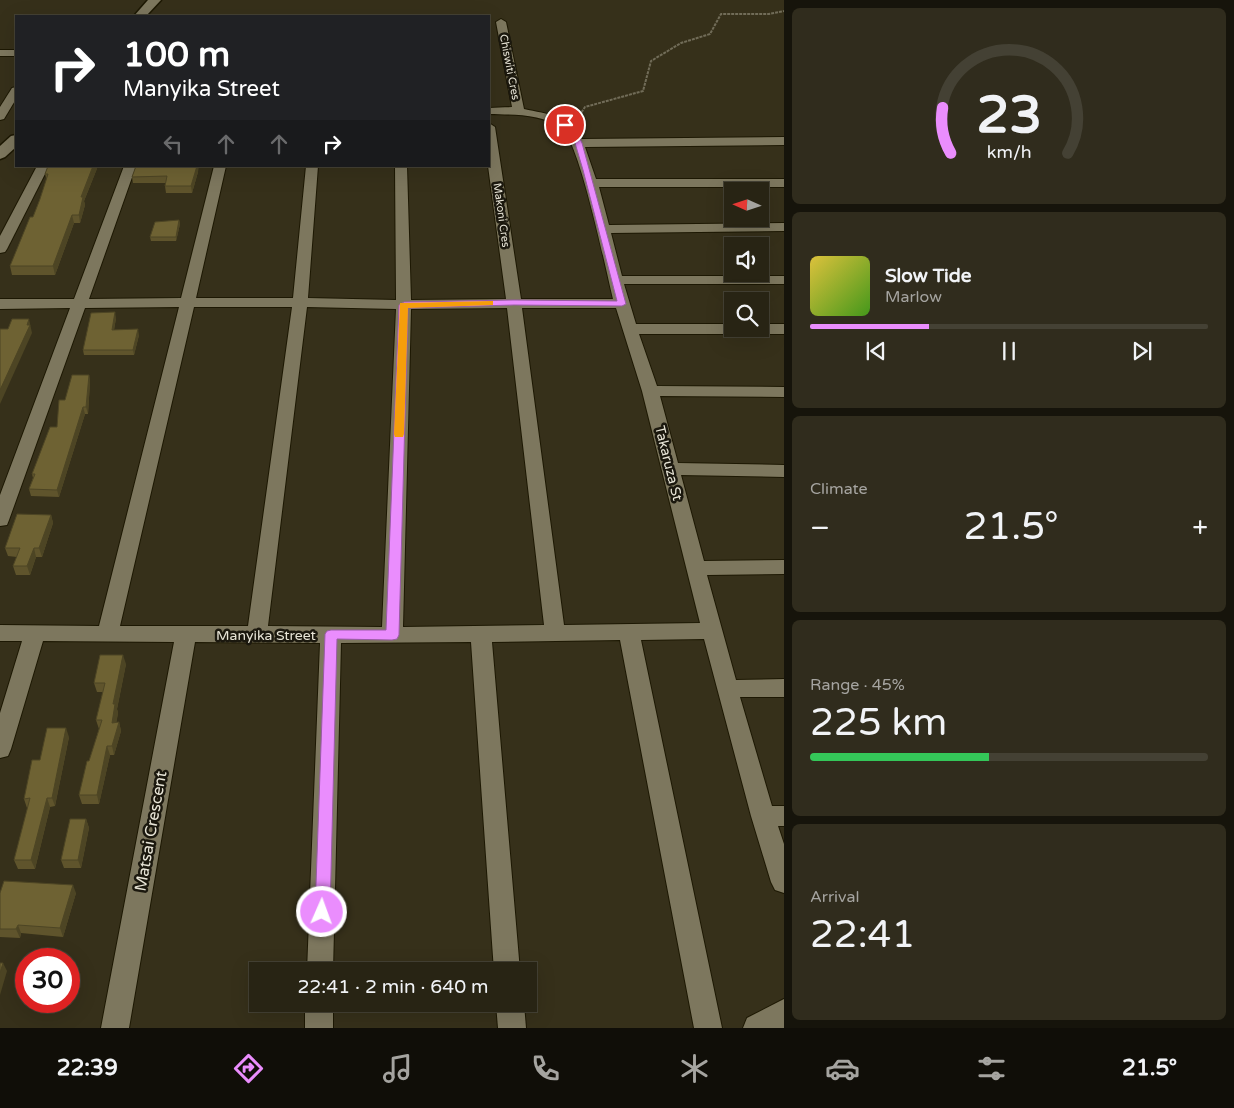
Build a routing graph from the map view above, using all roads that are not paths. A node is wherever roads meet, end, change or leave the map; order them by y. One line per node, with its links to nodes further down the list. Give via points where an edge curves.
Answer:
1 (155, 0): 2 (street)
2 (143, 15)
3 (501, 22): 8 (street, Chiswiti Cres)
4 (0, 53): 5 (street)
5 (15, 53)
6 (15, 92): 9 (street)
7 (490, 111): 8 (street)
8 (519, 111): 11 (street, via 553,119 565,125)
9 (0, 116)
10 (490, 134): 29 (street, Makoni Cres)
11 (576, 137): 13 (street); 20 (street, Takaruza St)
12 (15, 140): 14 (street)
13 (784, 141)
14 (0, 154)
15 (42, 167): 24 (street)
16 (130, 167): 31 (street)
17 (220, 167): 28 (street)
18 (312, 167): 27 (street)
19 (401, 167): 33 (street)
20 (591, 183): 21 (street); 23 (street, Takaruza St)
21 (784, 183)
22 (784, 227): 23 (street)
23 (602, 229): 25 (street, Takaruza St)
24 (0, 249)
25 (617, 280): 26 (street); 32 (street, Takaruza St)
26 (784, 280)
27 (300, 302): 28 (street); 33 (street); 50 (street)
28 (188, 303): 31 (street); 46 (street)
29 (514, 303): 32 (street); 33 (street); 48 (street)
30 (0, 304): 31 (street)
31 (79, 304): 40 (street)
32 (622, 304): 34 (street, Takaruza St)
33 (404, 305): 53 (street)
34 (631, 329): 35 (street); 36 (street, Takaruza St)
35 (784, 329)
36 (650, 391): 37 (street); 38 (street, Takaruza St)
37 (784, 392)
38 (670, 469): 39 (street); 42 (street, Takaruza St)
39 (784, 471)
40 (0, 520)
41 (784, 567): 42 (street)
42 (694, 568): 43 (street, Takaruza St)
43 (712, 631): 44 (street, Manyika Street); 55 (street, Takaruza St)
44 (629, 632): 48 (street, Manyika Street); 67 (street)
45 (0, 633): 49 (street, Manyika Street)
46 (108, 633): 49 (street, Manyika Street); 52 (street, Manyika Street)
47 (481, 633): 48 (street, Manyika Street); 53 (street, Manyika Street); 60 (street)
48 (555, 633)
49 (35, 634): 56 (street)
50 (257, 634): 51 (street, Manyika Street); 52 (street, Manyika Street)
51 (331, 634): 53 (street, Manyika Street); 59 (street)
52 (186, 635): 64 (street, Matsai Crescent)
53 (392, 635)
54 (784, 688): 55 (street)
55 (727, 689): 57 (street, Takaruza St)
56 (0, 749)
57 (774, 816): 58 (street, Takaruza St)
58 (784, 882)
59 (320, 962)
60 (506, 962)
61 (319, 1012): 65 (street)
62 (511, 1012): 66 (street)
63 (784, 1013): 68 (street)
64 (114, 1028)
65 (319, 1028)
66 (512, 1028)
67 (708, 1028)
68 (757, 1028)

